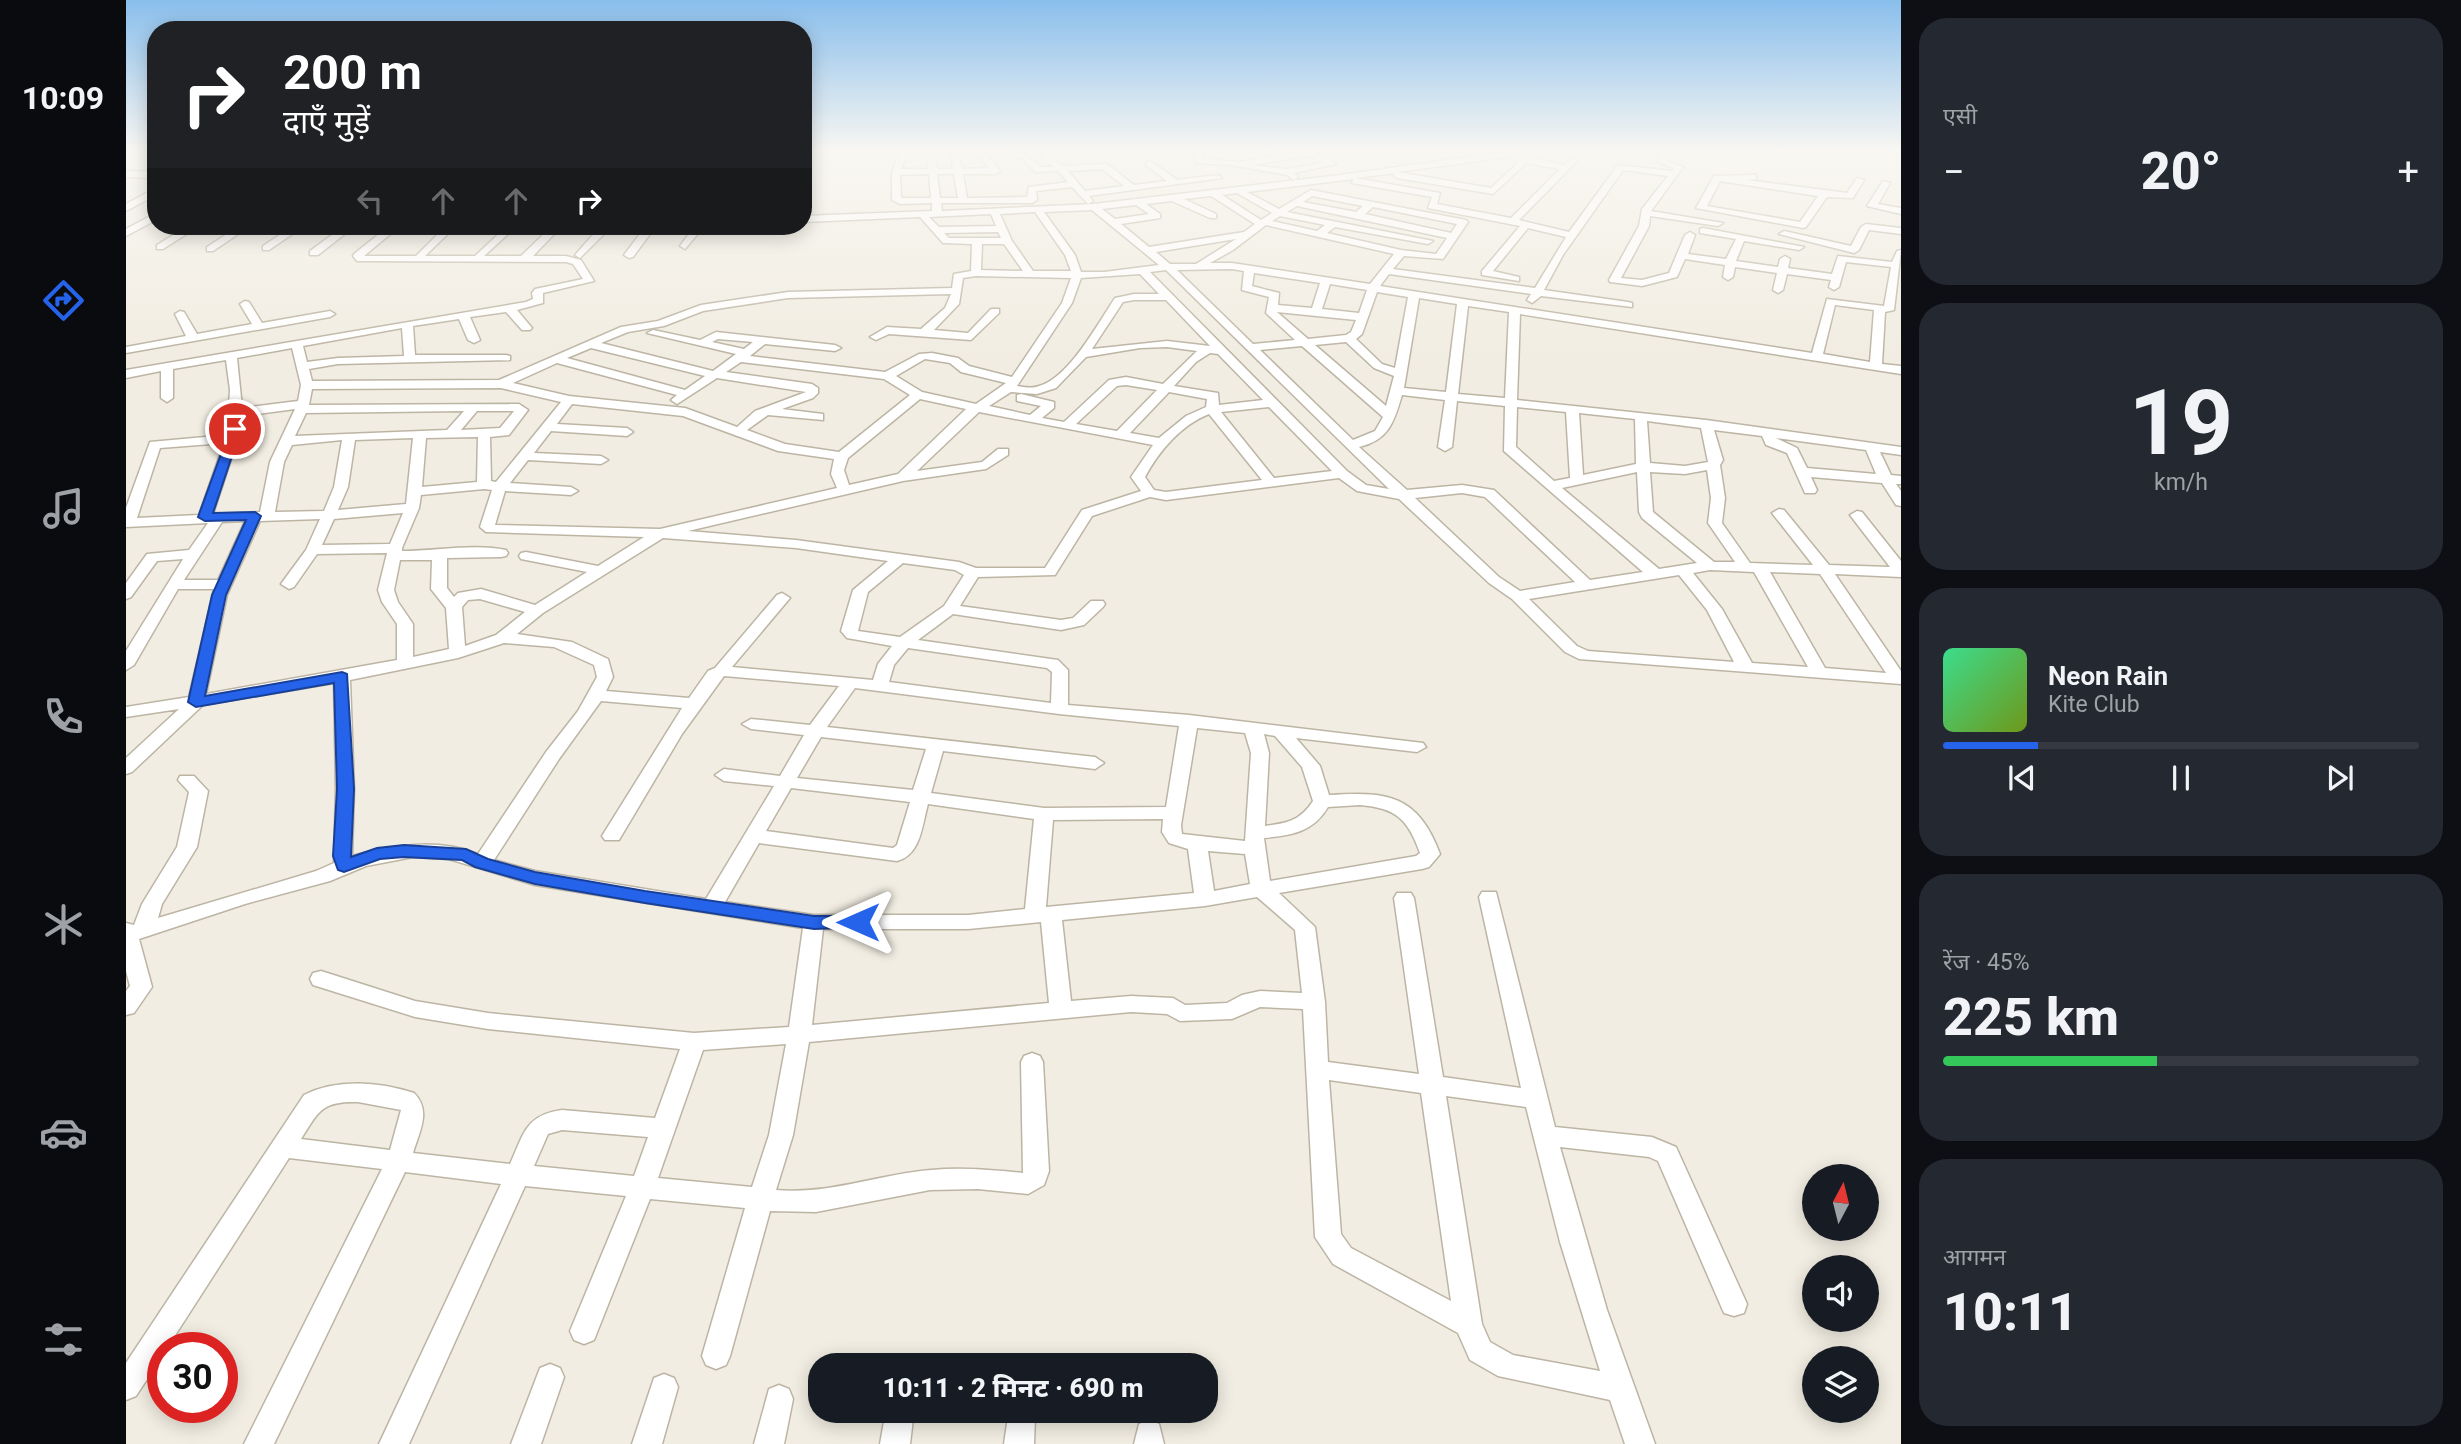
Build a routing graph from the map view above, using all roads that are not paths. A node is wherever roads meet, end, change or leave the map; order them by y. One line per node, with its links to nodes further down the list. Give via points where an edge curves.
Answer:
1 (851, 217): 21 (street)
2 (924, 217): 29 (street)
3 (997, 217): 28 (street)
4 (1043, 217): 78 (street, via 1070,255)
5 (1107, 217): 24 (street)
6 (1147, 217): 24 (street)
7 (1253, 217): 25 (street)
8 (1272, 217): 25 (street)
9 (1301, 217): 26 (street)
10 (1367, 217): 49 (street)
11 (1469, 217): 49 (street)
12 (1488, 217): 22 (street)
13 (1517, 217): 22 (street)
14 (1585, 217): 46 (street)
15 (1645, 217): 83 (street)
16 (1753, 217): 17 (street, via 1798,225)
17 (1807, 217)
18 (126, 218): 19 (street)
19 (147, 218)
20 (1667, 218): 47 (street, via 1686,228); 59 (street, via 1811,238)
21 (812, 219)
22 (1513, 221): 27 (street)
23 (147, 222): 31 (street)
24 (1113, 222): 57 (street)
25 (1262, 223): 43 (street); 44 (street)
26 (1333, 224): 44 (street); 50 (street)
27 (1526, 224): 46 (street); 86 (street, via 1486,272)
28 (1002, 229): 29 (street); 48 (street)
29 (935, 230): 51 (street, via 946,241)
30 (1901, 232): 58 (street, via 1866,227)
31 (126, 233)
32 (179, 235): 54 (street)
33 (232, 235): 56 (street)
34 (286, 235): 55 (street)
35 (338, 235): 60 (street)
36 (384, 235): 67 (street, via 358,256)
37 (442, 235): 62 (street)
38 (502, 235): 65 (street)
39 (548, 235): 67 (street)
40 (601, 235): 63 (street)
41 (645, 235): 64 (street)
42 (693, 235): 53 (street)
43 (1247, 235): 57 (street); 71 (street)
44 (1318, 235): 61 (street)
45 (1690, 235): 66 (street)
46 (1572, 236): 86 (street)
47 (1742, 237): 52 (street); 70 (street)
48 (1007, 240): 51 (street); 76 (street)
49 (1450, 240): 50 (street); 61 (street, via 1437,258)
50 (1428, 241): 61 (street)
51 (977, 242): 77 (street)
52 (1790, 245): 59 (street); 74 (street)
53 (685, 246)
54 (160, 247)
55 (266, 248)
56 (210, 249)
57 (1149, 250): 72 (street)
58 (1854, 250): 59 (street); 68 (street); 69 (street)
59 (1836, 252): 69 (street); 81 (street)
60 (314, 253)
61 (1406, 254): 75 (street)
62 (420, 255)
63 (580, 255)
64 (629, 255)
65 (479, 256)
66 (1682, 256): 70 (street); 83 (street, via 1673,275 1642,283)
67 (524, 259): 98 (street, via 573,260 589,281 545,289 537,293 536,303)
68 (1899, 260): 69 (street); 100 (street)
69 (1862, 261)
70 (1730, 263): 74 (street); 80 (street)
71 (1199, 265): 72 (street); 73 (street)
72 (1154, 269): 78 (street); 91 (street); 123 (street)
73 (1250, 269): 79 (street); 89 (street, via 1246,288)
74 (1781, 270): 81 (street); 87 (street)
75 (1386, 271): 82 (street); 85 (street)
76 (1029, 272): 77 (street); 78 (street)
77 (976, 273): 88 (street, via 960,275)
78 (1077, 274): 143 (street, via 1045,341)
79 (1284, 274): 84 (street); 89 (street)
80 (1728, 277)
81 (1836, 278): 94 (street)
82 (1445, 280): 86 (street); 92 (street)
83 (1614, 280): 93 (street)
84 (1326, 281): 85 (street); 102 (street)
85 (1373, 288): 90 (street); 107 (street)
86 (1540, 288): 93 (street); 103 (street)
87 (1778, 290)
88 (957, 291): 112 (street, via 956,303); 120 (street, via 788,295 701,308 660,324 625,328)
89 (1275, 295): 99 (street)
90 (1414, 295): 92 (street); 138 (street)
91 (1168, 297): 125 (street); 127 (street, via 1119,300)
92 (1434, 298): 95 (street)
93 (1600, 301): 97 (street)
94 (1830, 301): 100 (street); 130 (street)
95 (1463, 303): 103 (street); 148 (street)
96 (245, 304): 109 (street)
97 (1628, 305)
98 (509, 308): 106 (street); 110 (street)
99 (1271, 308): 102 (street); 119 (street, via 1271,313)
100 (1890, 310): 135 (street)
101 (995, 311): 112 (street, via 971,337)
102 (1316, 312): 107 (street)
103 (1520, 312): 130 (street); 152 (street)
104 (180, 314): 114 (street)
105 (330, 314): 109 (street)
106 (463, 315): 108 (street); 116 (street)
107 (1363, 317): 115 (street, via 1356,334)
108 (407, 324): 118 (street); 131 (street)
109 (259, 327): 114 (street)
110 (526, 328)
111 (653, 333): 121 (street)
112 (924, 333): 113 (street, via 887,330)
113 (876, 337)
114 (193, 338): 124 (street)
115 (1349, 338): 119 (street); 138 (street, via 1378,366)
116 (474, 340)
117 (762, 340): 121 (street, via 712,335); 122 (street); 128 (street)
118 (297, 343): 126 (street); 134 (street)
119 (1307, 343): 123 (street); 161 (street)
120 (590, 344): 132 (street); 139 (street)
121 (700, 344): 128 (street)
122 (835, 348)
123 (1250, 348): 179 (street)
124 (126, 350)
125 (1215, 350): 127 (street, via 1167,344); 144 (street, via 1196,356); 151 (street)
126 (231, 354): 133 (street); 160 (street)
127 (1082, 354): 143 (street, via 1045,390)
128 (744, 355): 139 (street); 140 (street)
129 (506, 358): 131 (street)
130 (1816, 358): 135 (street)
131 (411, 359): 134 (street)
132 (556, 359): 141 (street); 146 (street)
133 (167, 366): 137 (street); 149 (street)
134 (304, 366): 142 (street)
135 (1876, 366): 136 (street)
136 (1901, 370)
137 (126, 374)
138 (1400, 374): 145 (street)
139 (718, 375): 146 (street); 159 (street, via 813,388 808,395)
140 (887, 376): 143 (street, via 923,356 932,356 954,360); 147 (street)
141 (501, 384): 142 (street); 150 (street)
142 (307, 385): 153 (street)
143 (1008, 387): 155 (street); 164 (street, via 1050,405)
144 (1165, 388): 157 (street, via 1214,396); 166 (street, via 1118,380); 175 (street)
145 (1397, 391): 148 (street); 161 (street)
146 (687, 394): 156 (street)
147 (918, 395): 155 (street); 185 (street)
148 (1450, 396): 152 (street); 181 (street)
149 (167, 398)
150 (569, 400): 156 (street); 167 (street)
151 (1273, 402): 157 (street); 190 (street)
152 (1510, 403): 158 (street); 198 (street, via 1509,448)
153 (303, 407): 154 (street); 160 (street); 177 (street)
154 (474, 407): 171 (street, via 522,410 504,432); 173 (street)
155 (975, 408): 164 (street); 191 (street)
156 (661, 409): 168 (street, via 685,412)
157 (1212, 409): 178 (street, via 1195,414); 195 (street)
158 (1572, 409): 162 (street); 194 (street)
159 (764, 412): 163 (street); 168 (street)
160 (236, 413): 176 (street)
161 (1389, 415): 179 (street, via 1375,440)
162 (1641, 416): 165 (street); 188 (street)
163 (819, 417)
164 (1032, 420): 166 (street)
165 (1706, 424): 170 (street); 187 (street, via 1716,460)
166 (1067, 426): 175 (street)
167 (547, 427): 169 (street); 184 (street)
168 (738, 431): 185 (street, via 783,448)
169 (627, 432)
170 (1767, 432): 180 (street); 189 (street, via 1771,442 1792,451)
171 (484, 433): 173 (street); 196 (street)
172 (420, 434): 173 (street); 174 (street); 201 (street)
173 (450, 434)
174 (349, 436): 177 (street); 208 (street, via 341,487)
175 (1120, 436): 178 (street)
176 (232, 438): 211 (street); 212 (street, via 155,445)
177 (287, 441): 210 (street, via 276,462 271,504)
178 (1163, 443): 203 (street, via 1138,477)
179 (1350, 445): 204 (street)
180 (1871, 446): 182 (street); 192 (street)
181 (1446, 447)
182 (1901, 451)
183 (1003, 452): 191 (street, via 986,466)
184 (524, 456): 186 (street); 197 (street)
185 (842, 456): 202 (street, via 837,477)
186 (601, 460)
187 (1713, 465): 188 (street, via 1685,470); 222 (street, via 1718,498 1715,523)
188 (1643, 467): 194 (street); 221 (street, via 1649,517)
189 (1802, 472): 192 (street); 199 (street)
190 (1342, 474): 195 (street); 204 (street, via 1362,488)
191 (903, 477): 202 (street)
192 (1886, 479): 193 (street); 205 (street)
193 (1901, 480)
194 (1577, 481): 198 (street)
195 (1271, 483): 203 (street, via 1166,496)
196 (484, 485): 197 (street); 201 (street)
197 (500, 486): 200 (street); 213 (street, via 488,522 491,529)
198 (1550, 486): 228 (street)
199 (1810, 490)
200 (571, 491)
201 (415, 492): 206 (street)
202 (846, 492): 213 (street)
203 (1149, 493): 227 (street, via 1087,513 1050,572)
204 (1403, 495): 232 (street, via 1462,489 1489,493); 234 (street)
205 (1901, 502)
206 (412, 508): 208 (street); 215 (street)
207 (1779, 513): 223 (street)
208 (329, 515): 210 (street); 214 (street)
209 (1857, 515): 226 (street)
210 (260, 516): 211 (street); 229 (street)
211 (212, 517): 212 (street); 217 (street)
212 (127, 523)
213 (660, 533): 220 (street, via 796,544); 225 (street)
214 (313, 550): 215 (street); 230 (street)
215 (395, 552): 218 (street); 243 (street, via 386,590 405,624)
216 (501, 553): 218 (street)
217 (194, 554): 231 (street); 233 (street, via 152,557)
218 (440, 555): 237 (street, via 439,589)
219 (526, 556): 225 (street)
220 (899, 559): 227 (street, via 959,566); 241 (street, via 861,590 849,631 862,638)
221 (1710, 566): 222 (street); 224 (street)
222 (1752, 566): 223 (street); 247 (street)
223 (1824, 569): 226 (street); 249 (street)
224 (1684, 570): 228 (street); 245 (street, via 1714,610)
225 (602, 571): 239 (street)
226 (1901, 572)
227 (973, 573): 238 (street)
228 (1655, 574): 232 (street)
229 (224, 584): 231 (street); 253 (street)
230 (289, 584)
231 (173, 585): 244 (street)
232 (1586, 585): 234 (street)
233 (126, 594)
234 (1517, 596): 245 (street, via 1571,649 1585,656)
235 (782, 598): 246 (street, via 768,620 737,647)
236 (1097, 604): 238 (street, via 1078,622 1060,625)
237 (454, 607): 239 (street, via 463,596 481,594); 242 (street)
238 (950, 609): 241 (street)
239 (537, 610): 240 (street)
240 (502, 638): 242 (street); 252 (street, via 577,647 602,663 605,677)
241 (905, 641): 251 (street, via 886,664); 255 (street, via 1052,664 1060,670)
242 (458, 653): 243 (street)
243 (405, 664): 248 (street)
244 (126, 665)
245 (1746, 668): 247 (street)
246 (720, 671): 250 (street); 254 (street)
247 (1820, 674): 249 (street)
248 (342, 677): 253 (street); 278 (street)
249 (1900, 679)
250 (850, 682): 251 (street); 260 (street)
251 (879, 686): 255 (street)
252 (595, 695): 254 (street); 277 (street)
253 (196, 702): 256 (street); 265 (street)
254 (693, 704): 273 (street, via 649,768)
255 (1059, 709): 257 (street)
256 (126, 712)
257 (1189, 720): 259 (street); 271 (street)
258 (751, 724): 260 (street)
259 (1253, 728): 261 (street); 275 (street, via 1260,753)
260 (816, 730): 262 (street); 268 (street)
261 (1280, 732): 263 (street); 270 (street, via 1311,766)
262 (936, 744): 264 (street); 269 (street)
263 (1417, 747)
264 (1094, 763)
265 (126, 768)
266 (724, 775): 268 (street)
267 (187, 779): 286 (street, via 199,791 187,848)
268 (785, 783): 269 (street); 274 (street)
269 (919, 797): 272 (street); 274 (street, via 906,848 897,855)
270 (1322, 801): 275 (street, via 1304,826); 279 (street, via 1384,801 1419,824 1430,854 1422,862)
271 (1174, 813): 272 (street); 276 (street, via 1172,837)
272 (1044, 814): 284 (street)
273 (612, 836)
274 (754, 836): 283 (street)
275 (1255, 841): 276 (street); 279 (street)
276 (1197, 843): 282 (street)
277 (482, 863): 278 (street, via 466,855 404,851 377,854); 283 (street, via 535,878)
278 (344, 866): 286 (street)
279 (1261, 889): 282 (street); 288 (street, via 1305,927)
280 (1489, 897): 296 (street)
281 (1404, 898): 295 (street)
282 (1205, 899): 284 (street)
283 (712, 907): 285 (street)
284 (1043, 916): 285 (street, via 968,922); 290 (street)
285 (814, 922): 291 (street)
286 (132, 932): 289 (street, via 141,987)
287 (321, 979): 292 (street, via 415,1009)
288 (1314, 1002): 290 (street, via 1251,999 1232,1012 1196,1014 1180,1013 1173,1006 1131,1004); 294 (street)
289 (126, 1007)
290 (1061, 1010): 291 (street)
291 (799, 1035): 292 (street); 303 (street, via 781,1135)
292 (694, 1042): 297 (street)
293 (1032, 1062): 303 (street, via 1037,1171 1028,1184 930,1180 816,1201)
294 (1317, 1069): 295 (street); 305 (street, via 1328,1237 1342,1256)
295 (1430, 1083): 296 (street); 305 (street)
296 (1534, 1099): 298 (street)
297 (661, 1128): 301 (street, via 547,1122 539,1128); 302 (street)
298 (1545, 1136): 304 (street, via 1652,1147 1667,1154); 311 (street)
299 (281, 1147): 300 (street); 300 (street, via 321,1095 333,1092 405,1100 413,1113); 309 (street)
300 (398, 1162): 301 (street); 314 (street)
301 (516, 1175): 302 (street); 315 (street)
302 (642, 1187): 303 (street); 306 (street)
303 (760, 1200): 307 (street)
304 (1734, 1304)
305 (1468, 1324): 311 (street, via 1480,1351 1508,1367)
306 (584, 1331)
307 (716, 1356)
308 (550, 1377): 316 (street)
309 (126, 1387)
310 (664, 1387): 317 (street)
311 (1618, 1388): 320 (street)
312 (779, 1399): 318 (street)
313 (898, 1423): 319 (street)
314 (259, 1444)
315 (394, 1444)
316 (526, 1444)
317 (647, 1444)
318 (769, 1444)
319 (895, 1444)
320 (1640, 1444)

